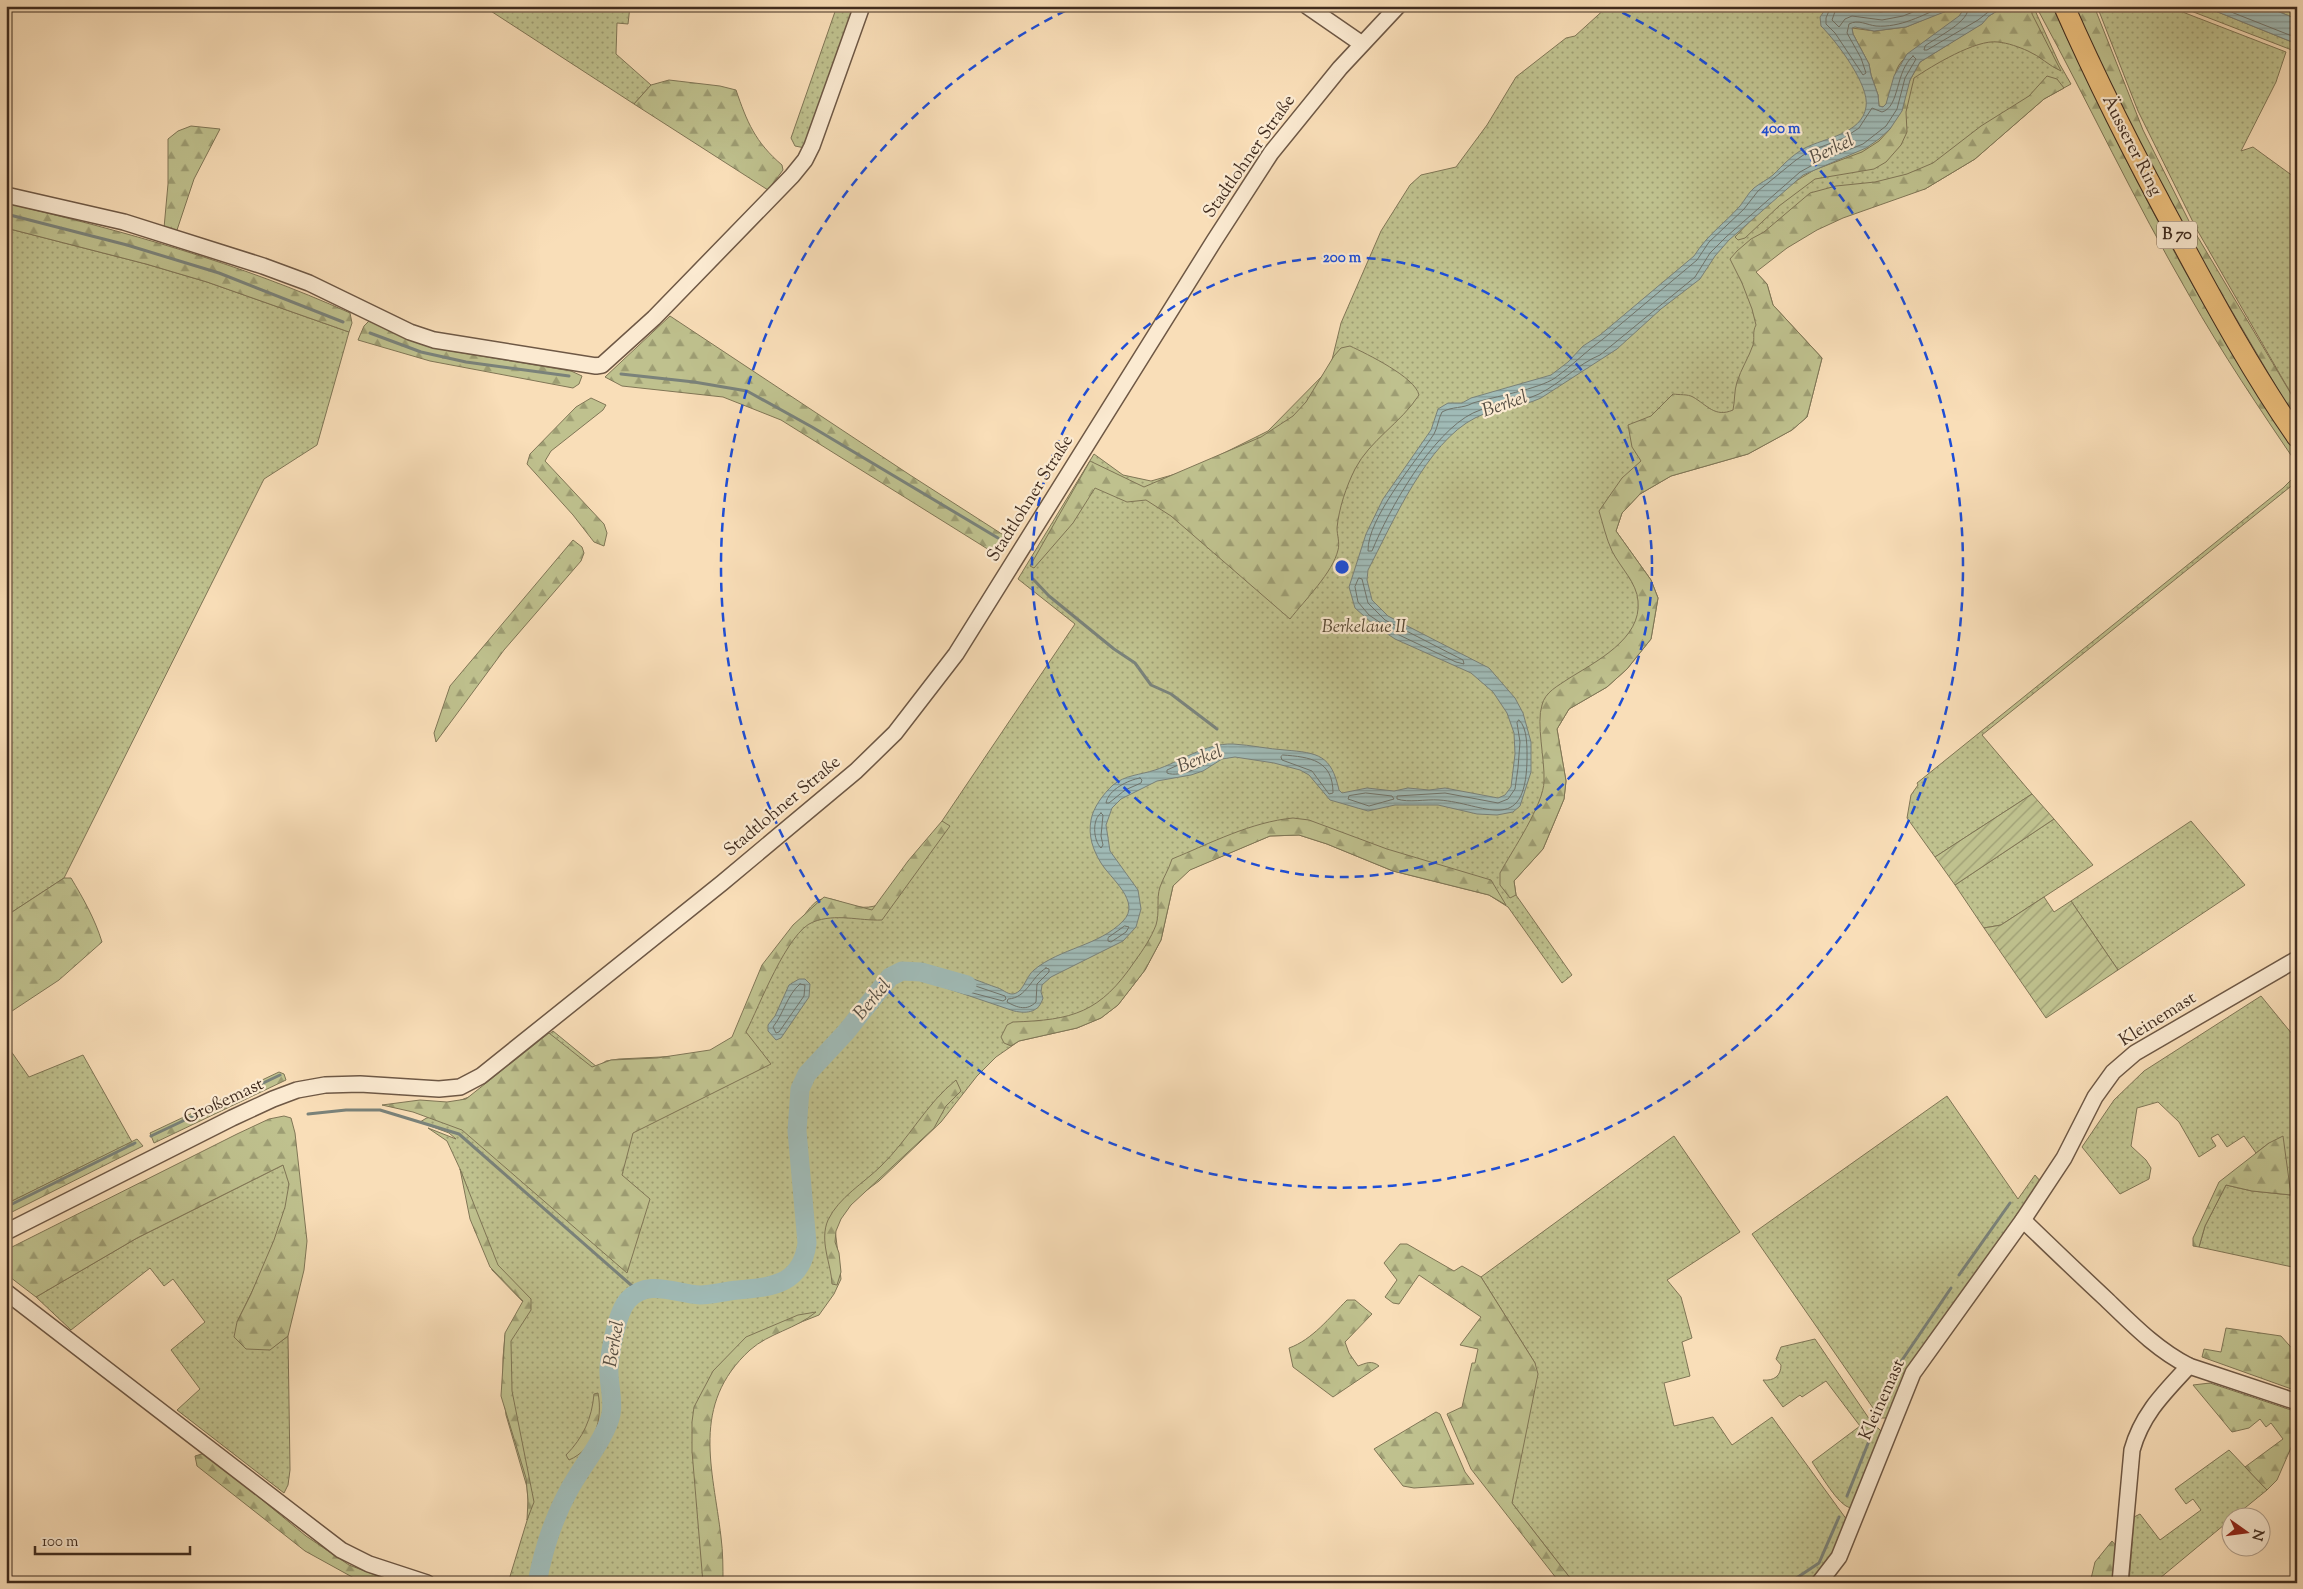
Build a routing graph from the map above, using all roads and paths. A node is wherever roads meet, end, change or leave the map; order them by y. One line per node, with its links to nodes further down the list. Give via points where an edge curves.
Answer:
1 (862, 6): 6 (street, via 805,160 654,318 602,365 434,340 410,332 309,283 263,266 124,222)
2 (1306, 6): 5 (street)
3 (1398, 6): 5 (street, Stadtlohner Straße)
4 (2068, 15): 7 (main road, Äusserer Ring / B 70, via 2098,82 2192,262)
5 (1362, 44): 9 (street, Stadtlohner Straße, via 1271,154 956,654 895,733 856,771 498,1064)
6 (6, 194)
7 (2297, 437)
8 (2297, 960): 10 (street, Kleinemast, via 2135,1053 2113,1072 2095,1097 2064,1158)
9 (460, 1087): 11 (street, Großemast, via 439,1089 360,1084 297,1090 215,1126)
10 (2023, 1220): 13 (street, via 2159,1348); 16 (street, Kleinemast, via 1913,1373 1839,1557)
11 (6, 1232)
12 (6, 1292): 15 (street, via 341,1550 370,1564)
13 (2189, 1366): 14 (street); 17 (street, via 2138,1429 2132,1450)
14 (2297, 1402)
15 (427, 1583)
16 (1819, 1583)
17 (2120, 1583)

